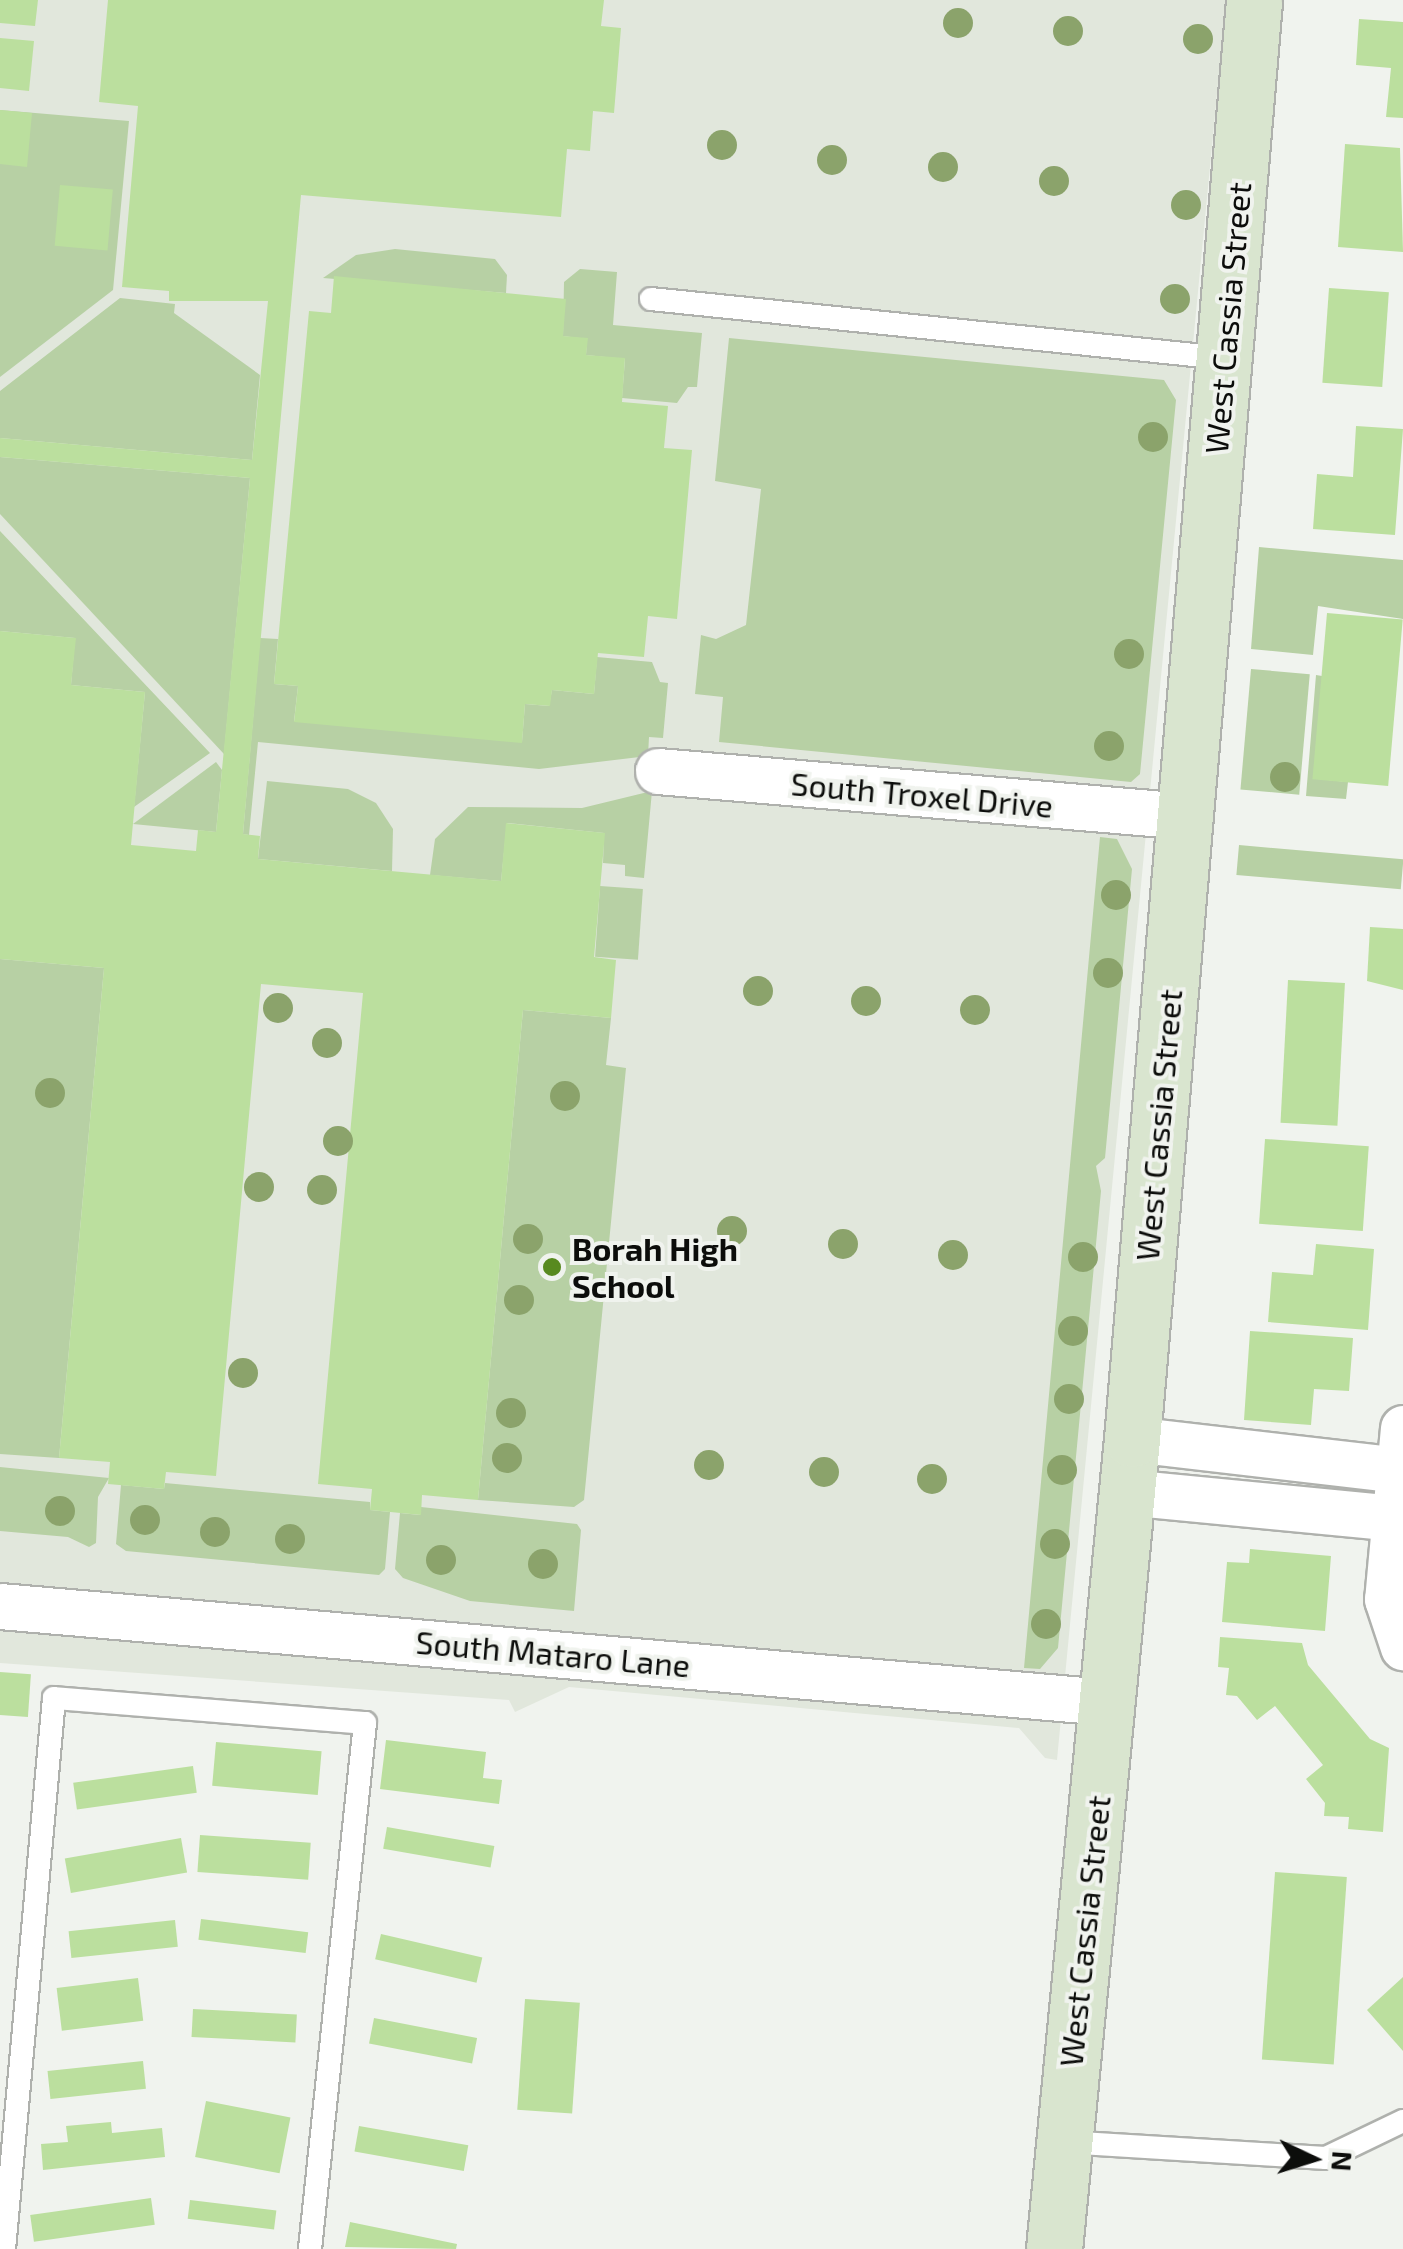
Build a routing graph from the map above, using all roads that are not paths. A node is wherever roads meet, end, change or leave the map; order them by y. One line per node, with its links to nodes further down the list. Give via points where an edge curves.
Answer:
1 (1254, 0): 3 (street, West Cassia Street)
2 (651, 299): 3 (lane)
3 (1223, 358): 5 (street, West Cassia Street)
4 (658, 771): 5 (street, South Troxel Drive)
5 (1186, 816): 7 (street, West Cassia Street)
6 (1400, 1449): 7 (street); 8 (street)
7 (1129, 1466): 8 (street); 11 (street, West Cassia Street)
8 (1394, 1518): 10 (street, via 1387,1599)
9 (0, 1606): 11 (street, South Mataro Lane)
10 (1403, 1647)
11 (1106, 1702): 13 (street, West Cassia Street)
12 (1403, 2121): 13 (lane, via 1326,2158)
13 (1064, 2142): 16 (street, West Cassia Street)
14 (4, 2249): 15 (lane, via 54,1698 365,1723)
15 (310, 2249)
16 (1054, 2249)

